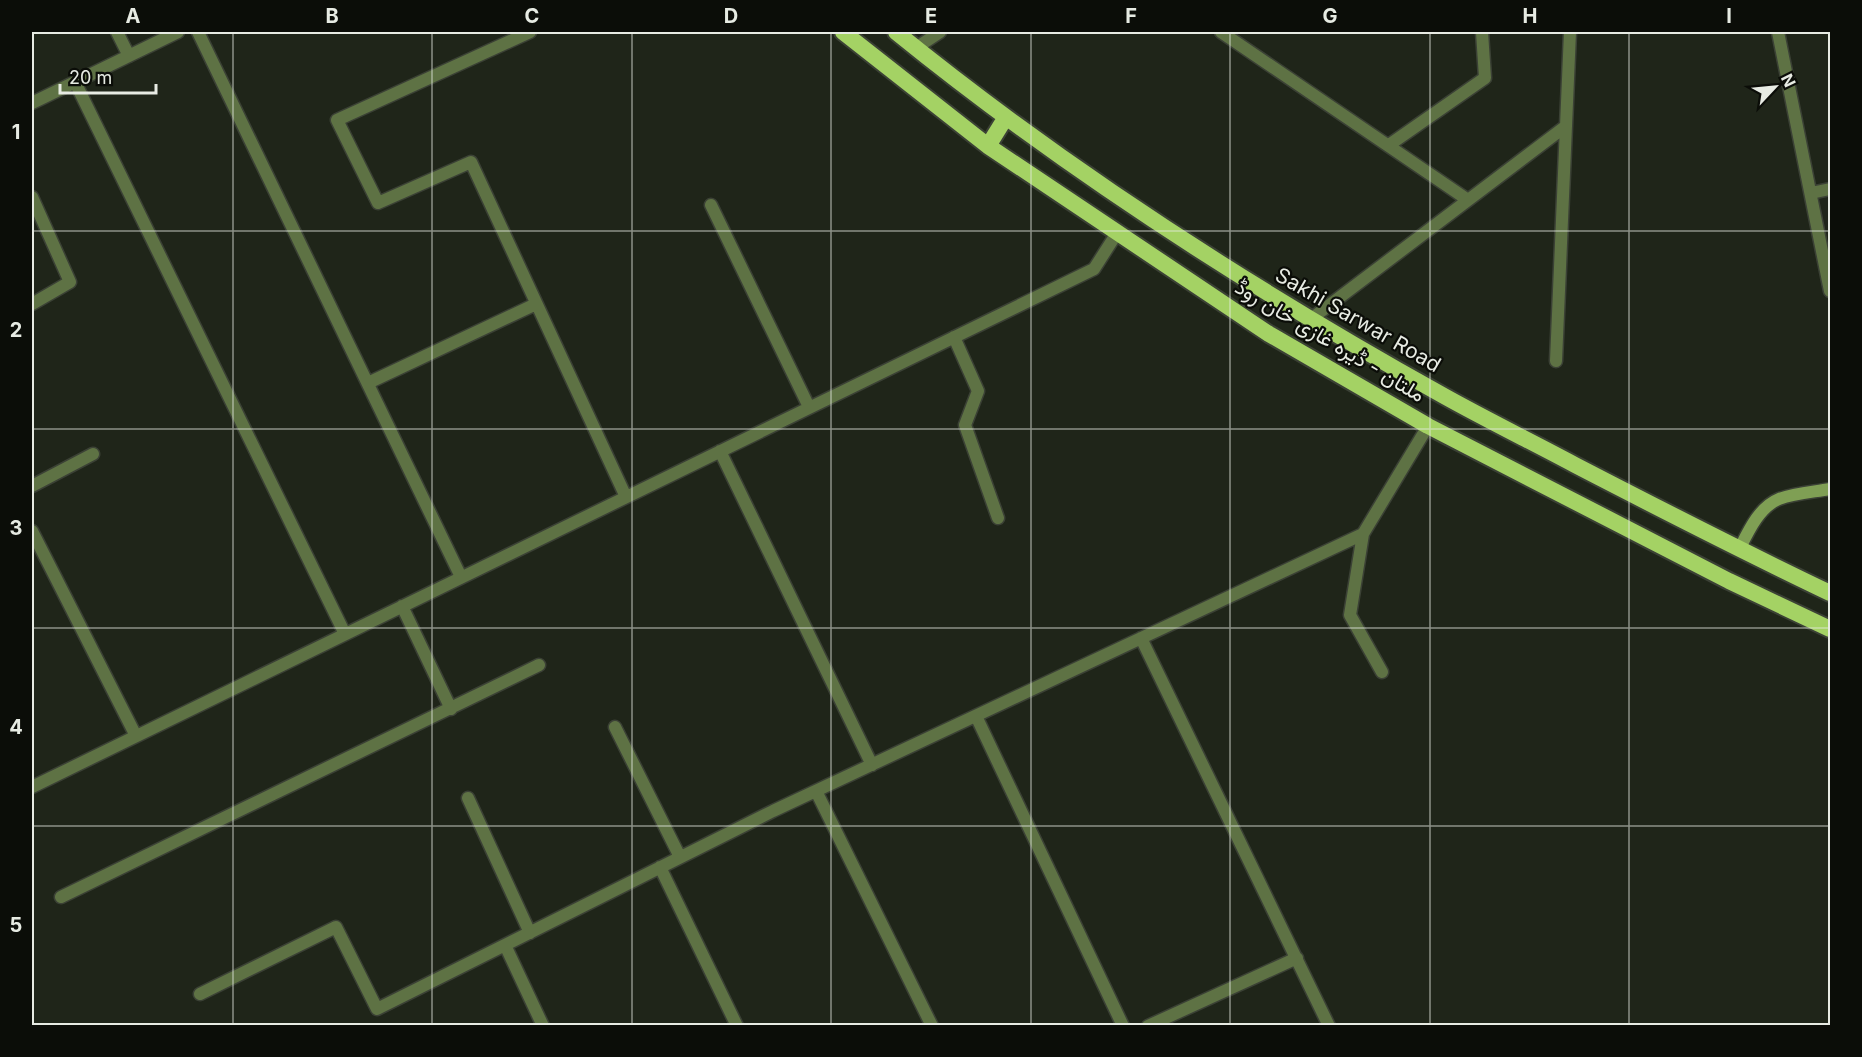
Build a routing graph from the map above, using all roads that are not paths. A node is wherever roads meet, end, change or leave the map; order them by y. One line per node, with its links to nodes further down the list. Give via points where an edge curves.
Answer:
1 (117, 32): 13 (street)
2 (178, 32): 13 (street)
3 (198, 32): 32 (street)
4 (530, 32): 28 (street, via 337,120 378,203 471,162)
5 (843, 32): 18 (highway, ملتان - ڈیرہ غازی خان روڈ)
6 (896, 32): 12 (highway, Sakhi Sarwar Road)
7 (940, 32): 12 (street)
8 (1221, 32): 19 (street)
9 (1482, 32): 19 (street, via 1485,78)
10 (1570, 32): 17 (street)
11 (1778, 32): 21 (street)
12 (916, 48): 16 (highway, Sakhi Sarwar Road)
13 (129, 57): 14 (street)
14 (75, 82): 15 (street); 48 (street)
15 (32, 103)
16 (1006, 117): 18 (highway); 29 (highway, Sakhi Sarwar Road, via 1117,197)
17 (1566, 126): 23 (street); 31 (street)
18 (988, 146): 25 (highway, ملتان - ڈیرہ غازی خان روڈ)
19 (1389, 146): 23 (street)
20 (1830, 189): 21 (street)
21 (1810, 193): 26 (street)
22 (32, 197): 27 (street, via 70,282)
23 (1468, 200): 29 (street)
24 (711, 205): 33 (street)
25 (1117, 233): 30 (street, via 1094,268); 34 (highway, ملتان - ڈیرہ غازی خان روڈ, via 1269,334)
26 (1830, 291)
27 (32, 304)
28 (536, 304): 32 (street); 39 (street)
29 (1311, 319): 43 (highway, Sakhi Sarwar Road, via 1446,397)
30 (954, 336): 33 (street); 40 (street, via 978,391 965,425)
31 (1556, 361)
32 (368, 383): 44 (street)
33 (809, 407): 35 (street)
34 (1428, 426): 42 (street); 47 (highway, ملتان - ڈیرہ غازی خان روڈ)
35 (720, 451): 39 (street); 56 (street)
36 (93, 454): 37 (street)
37 (32, 486)
38 (1830, 489): 43 (main road, via 1778,500 1751,526)
39 (626, 497): 44 (street)
40 (998, 518)
41 (32, 531): 55 (street)
42 (1363, 534): 49 (street); 51 (street, via 1350,615)
43 (1740, 550): 45 (highway, Sakhi Sarwar Road)
44 (461, 577): 46 (street)
45 (1830, 593)
46 (402, 606): 48 (street); 52 (street)
47 (1830, 629)
48 (345, 634): 55 (street)
49 (1141, 638): 53 (street); 65 (street)
50 (539, 665): 52 (street)
51 (1382, 672)
52 (451, 709): 62 (street)
53 (976, 716): 56 (street); 70 (street)
54 (615, 727): 60 (street)
55 (136, 736): 57 (street)
56 (872, 765): 58 (street)
57 (32, 787)
58 (816, 791): 60 (street); 69 (street)
59 (468, 798): 63 (street)
60 (680, 857): 61 (street)
61 (660, 867): 63 (street); 68 (street)
62 (61, 897)
63 (530, 933): 64 (street)
64 (505, 945): 66 (street, via 377,1009 336,927); 67 (street)
65 (1297, 958): 71 (street); 72 (street)
66 (200, 994)
67 (543, 1026)
68 (737, 1026)
69 (932, 1026)
70 (1123, 1026)
71 (1148, 1026)
72 (1329, 1026)

